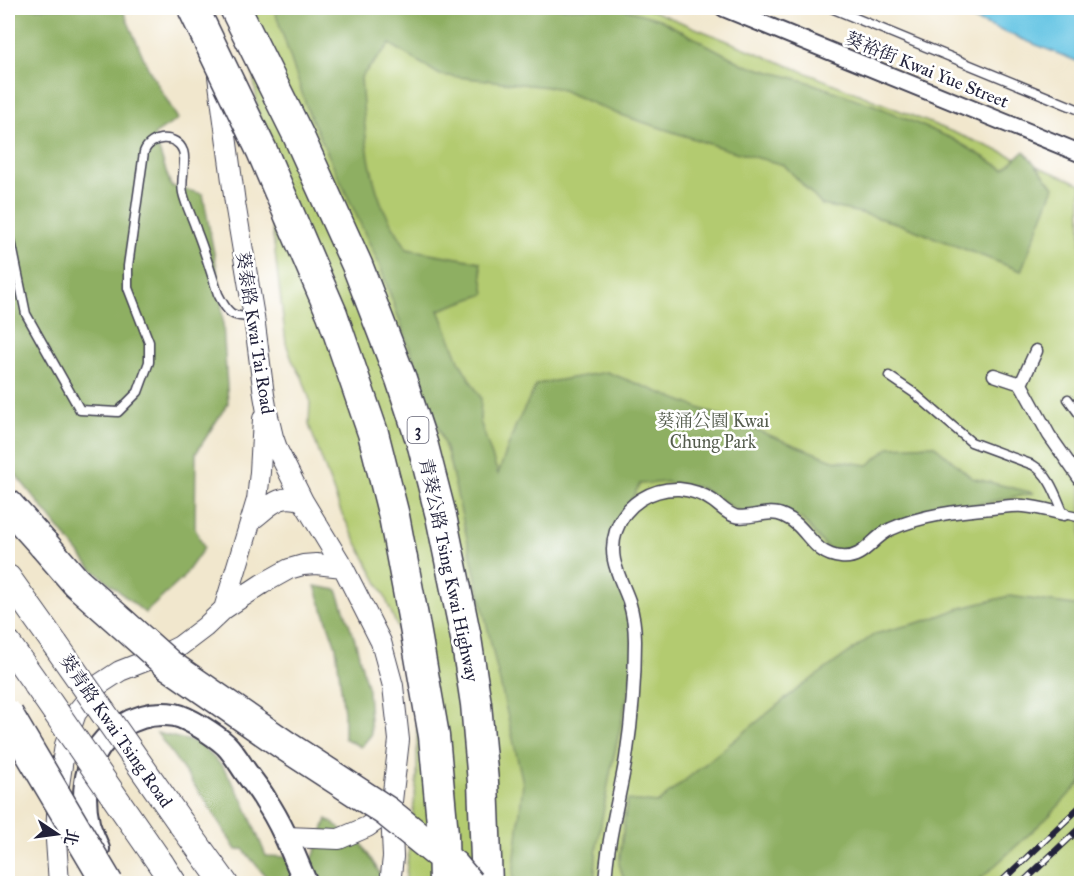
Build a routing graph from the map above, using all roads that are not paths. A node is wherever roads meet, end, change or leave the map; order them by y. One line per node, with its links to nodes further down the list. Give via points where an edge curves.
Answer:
1 (193, 8): 37 (highway, bridge, via 262,151 327,303 373,433 394,516 434,736)
2 (208, 8): 9 (street, 葵泰路 Kwai Tai Road)
3 (235, 8): 39 (highway, 青葵公路 Tsing Kwai Highway / 3, via 357,265 423,446 464,627 476,704)
4 (724, 8): 7 (street, 葵裕街 Kwai Yue Street)
5 (831, 8): 6 (lane)
6 (1082, 111)
7 (1082, 154)
8 (8, 226): 9 (lane, via 26,314 80,410 118,412 138,392 149,362 149,342 128,288 128,266 144,152 152,140 170,139 183,150 183,194 218,294 230,314)
9 (254, 317): 14 (street, 葵泰路 Kwai Tai Road)
10 (1036, 351): 13 (street)
11 (994, 375): 13 (street)
12 (889, 376): 20 (lane, via 971,442 1040,469)
13 (1021, 384): 17 (street, via 1049,435)
14 (264, 395): 18 (street, 葵泰路 Kwai Tai Road, via 278,451); 22 (street, via 259,487)
15 (1068, 399): 16 (lane)
16 (1082, 418)
17 (1082, 482)
18 (303, 501): 22 (street, via 279,499); 23 (street)
19 (8, 505): 38 (highway, bridge, via 76,582 169,665 386,811 454,866)
20 (1064, 514): 21 (lane); 40 (street, via 1023,506 945,513 889,530 866,550 847,558 820,550 795,523 776,513 734,515 685,490 668,489 640,499 619,523 613,545 615,566 634,621 634,690)
21 (1082, 518)
22 (252, 519): 25 (street)
23 (343, 567): 25 (street, via 316,564 289,569); 28 (street, via 381,642 393,686 399,740)
24 (8, 578): 34 (main road, 葵青路 Kwai Tsing Road, bridge)
25 (224, 609): 31 (street, via 180,646 120,671 100,684 76,713 65,745 58,792)
26 (8, 644): 30 (main road, bridge)
27 (8, 715): 32 (highway, bridge)
28 (392, 810): 29 (street, via 339,839); 36 (street)
29 (286, 837): 33 (main road, via 267,801 227,746 177,715 142,717 126,722 101,744 86,784 88,826); 35 (main road)
30 (168, 874)
31 (58, 884)
32 (108, 884)
33 (119, 884)
34 (225, 884)
35 (306, 884)
36 (390, 884)
37 (444, 884)
38 (469, 884)
39 (487, 884)
40 (605, 884)

